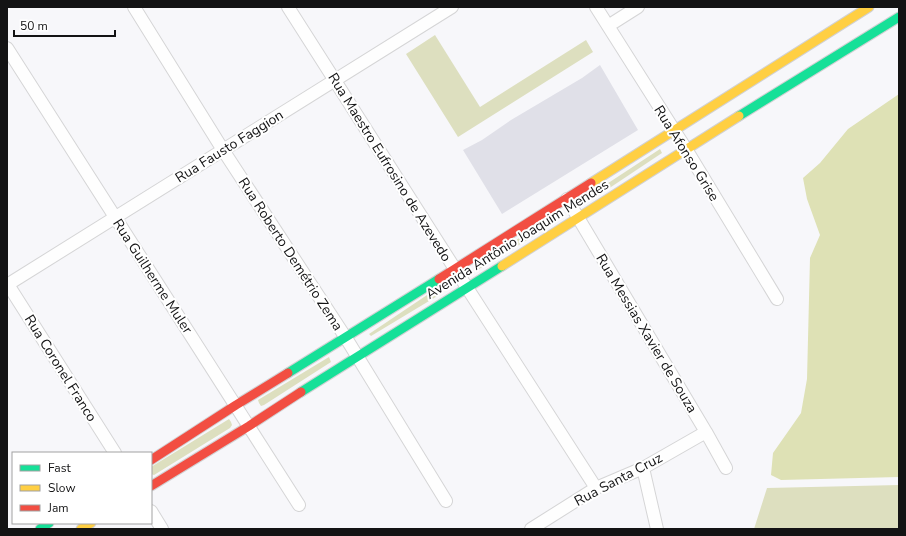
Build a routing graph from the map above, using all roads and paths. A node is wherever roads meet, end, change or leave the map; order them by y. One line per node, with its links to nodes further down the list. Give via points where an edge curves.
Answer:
1 (134, 7): 13 (street, Rua Roberto Demétrio Zema)
2 (288, 7): 10 (street, Rua Maestro Eufrosino de Azevedo)
3 (596, 7): 8 (street, Rua Afonso Grise)
4 (638, 7): 8 (street)
5 (870, 7): 11 (main road, Avenida Antônio Joaquim Mendes)
6 (446, 9): 10 (street, Rua Fausto Faggion)
7 (899, 17): 12 (main road, Avenida Antônio Joaquim Mendes)
8 (608, 26): 11 (street, Rua Afonso Grise)
9 (7, 48): 15 (street, Rua Guilherme Muler)
10 (335, 80): 13 (street, Rua Fausto Faggion); 17 (street, Rua Maestro Eufrosino de Azevedo)
11 (674, 130): 12 (street, Rua Afonso Grise); 14 (main road, Avenida Antônio Joaquim Mendes)
12 (686, 149): 16 (main road, Avenida Antônio Joaquim Mendes); 20 (street, Rua Afonso Grise)
13 (224, 150): 15 (street, Rua Fausto Faggion); 21 (street, Rua Roberto Demétrio Zema)
14 (567, 199): 16 (street, Rua Messias Xavier de Souza); 17 (main road, Avenida Antônio Joaquim Mendes)
15 (115, 217): 18 (street, Rua Fausto Faggion); 23 (street, Rua Guilherme Muler)
16 (578, 218): 19 (main road, Avenida Antônio Joaquim Mendes); 25 (street, Rua Messias Xavier de Souza)
17 (455, 269): 19 (street, Rua Maestro Eufrosino de Azevedo); 21 (main road, Avenida Antônio Joaquim Mendes)
18 (7, 284): 26 (street, Rua Coronel Franco)
19 (467, 287): 22 (main road, Avenida Antônio Joaquim Mendes); 31 (street, Rua Maestro Eufrosino de Azevedo)
20 (777, 299)
21 (346, 338): 22 (street, Rua Roberto Demétrio Zema); 23 (main road, Avenida Antônio Joaquim Mendes)
22 (356, 356): 24 (main road, Avenida Antônio Joaquim Mendes); 32 (street, Rua Roberto Demétrio Zema)
23 (236, 405): 24 (street, Rua Guilherme Muler); 27 (main road, Avenida Antônio Joaquim Mendes)
24 (249, 426): 30 (main road, Avenida Antônio Joaquim Mendes); 33 (street, Rua Guilherme Muler)
25 (706, 432): 28 (street, Rua Santa Cruz); 29 (street, Rua Messias Xavier de Souza)
26 (114, 452)
27 (152, 459)
28 (643, 468): 31 (street, Rua Santa Cruz); 37 (street)
29 (726, 468)
30 (152, 485)
31 (596, 488): 36 (street, Rua Santa Cruz)
32 (446, 501)
33 (299, 505)
34 (152, 514): 35 (street)
35 (162, 529)
36 (531, 529)
37 (657, 529)

